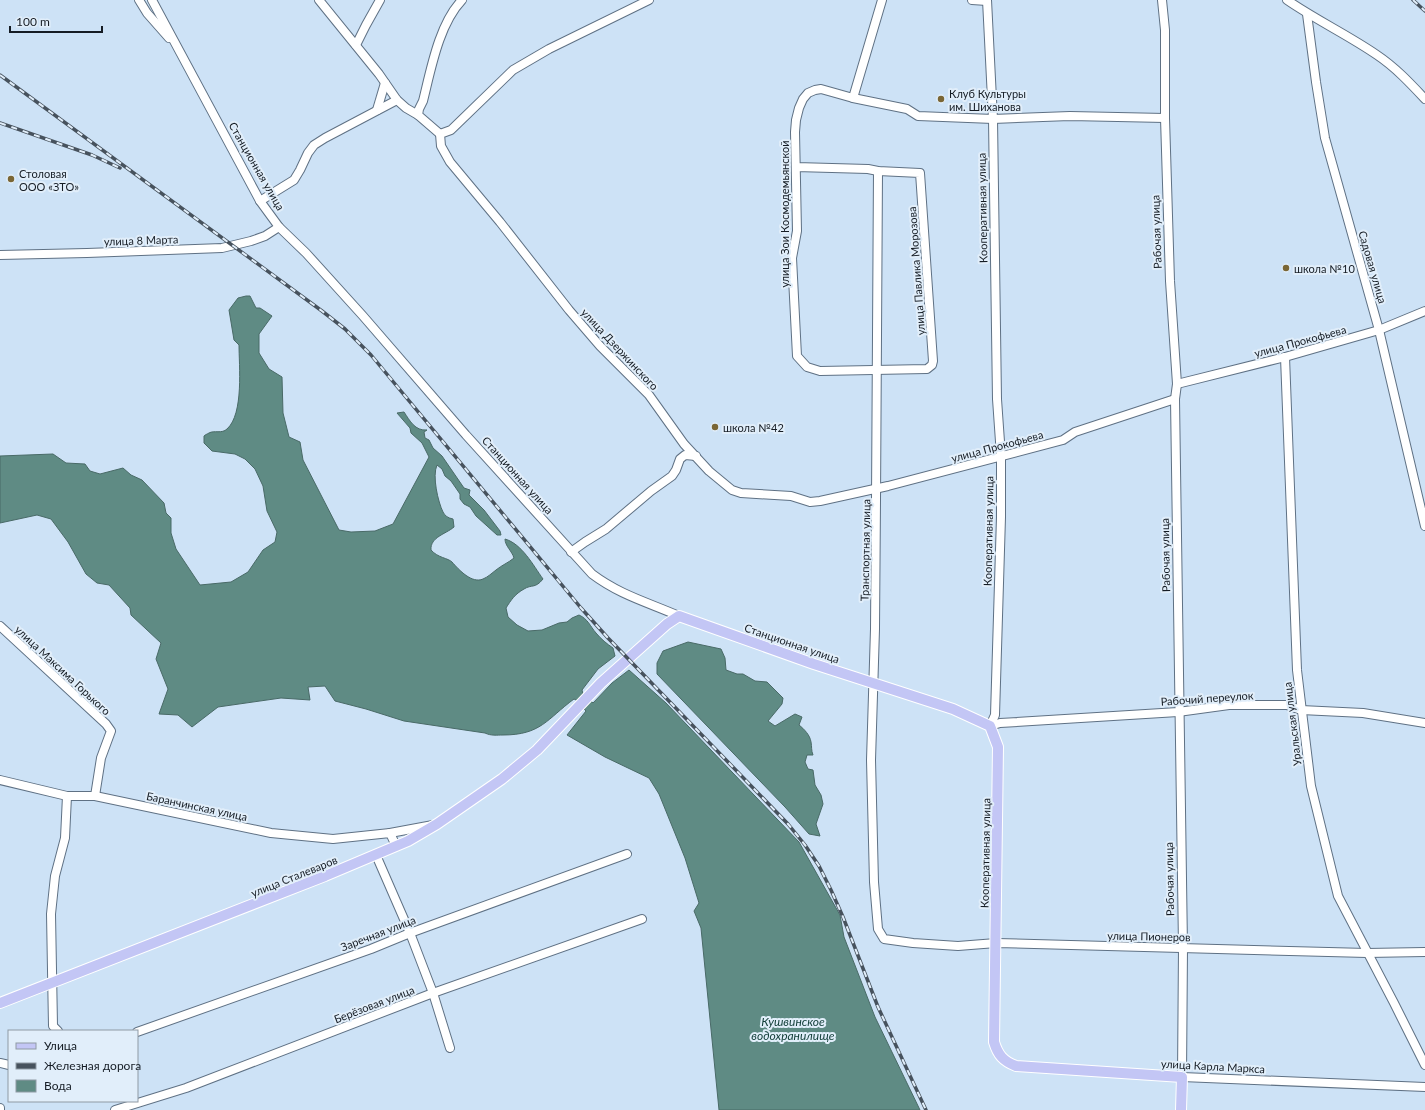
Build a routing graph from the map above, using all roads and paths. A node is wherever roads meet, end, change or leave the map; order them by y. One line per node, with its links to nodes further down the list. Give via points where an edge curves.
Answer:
1 (139, 0): 14 (street, Станционная улица)
2 (152, 0): 14 (street, Станционная улица)
3 (319, 0): 13 (street)
4 (380, 0): 13 (street)
5 (462, 0): 20 (street, via 445,27 438,45)
6 (649, 0): 23 (street, via 549,49 513,70 451,130)
7 (882, 0): 16 (street)
8 (972, 0): 9 (street)
9 (987, 0): 22 (street, Кооперативная улица)
10 (1162, 0): 21 (street, Рабочая улица, via 1165,30)
11 (1287, 0): 12 (street)
12 (1307, 14): 17 (street, via 1377,56); 30 (street, Садовая улица, via 1325,138)
13 (356, 45): 15 (street)
14 (177, 47): 26 (street, Станционная улица)
15 (385, 83): 18 (street); 19 (street)
16 (853, 98): 22 (street, via 907,108 918,116); 24 (street, улица Зои Космодемьянской, via 821,89 808,93 803,99 796,120)
17 (1425, 99)
18 (397, 100): 19 (street); 20 (street, via 410,110)
19 (377, 110): 26 (street, via 314,145 294,180)
20 (419, 112): 23 (street)
21 (1165, 118): 22 (street, via 1070,116); 34 (street, Рабочая улица, via 1170,281)
22 (993, 119): 38 (street, Кооперативная улица, via 997,399)
23 (440, 134): 36 (street, улица Дзержинского, via 441,146 450,162 569,310 600,346 649,395)
24 (796, 168): 25 (street); 33 (street, улица Зои Космодемьянской, via 796,231 792,258 797,356 808,367 820,371)
25 (878, 171): 32 (street, улица Павлика Морозова, via 920,173 933,361); 33 (street, Транспортная улица)
26 (260, 200): 27 (street, Станционная улица)
27 (279, 226): 28 (street, улица 8 Марта, via 265,236 222,248); 43 (street, Станционная улица, via 363,316)
28 (0, 255)
29 (1425, 311): 30 (street, улица Прокофьева)
30 (1379, 330): 31 (street, улица Прокофьева); 42 (street, Садовая улица)
31 (1285, 357): 34 (street, улица Прокофьева); 47 (street, Уральская улица, via 1297,670)
32 (930, 367): 33 (street, улица Зои Космодемьянской, via 921,370)
33 (877, 369): 40 (street, Транспортная улица)
34 (1178, 384): 35 (street, Рабочая улица)
35 (1175, 399): 38 (street, улица Прокофьева, via 1075,432 1063,440); 48 (street, Рабочая улица)
36 (679, 436): 37 (street, улица Дзержинского); 39 (street)
37 (696, 456): 39 (street, via 685,455); 41 (street, улица Дзержинского, via 732,490 741,493 791,496 810,502)
38 (1001, 456): 40 (street, улица Прокофьева); 50 (street, Кооперативная улица, via 995,715)
39 (680, 459): 43 (street, via 672,476 606,529)
40 (876, 489): 41 (street, улица Прокофьева); 46 (street, Транспортная улица)
41 (820, 501)
42 (1425, 526)
43 (572, 552): 44 (street, Станционная улица, via 592,574 611,587)
44 (679, 616): 46 (main road, Станционная улица); 54 (main road, улица Сталеваров, via 601,683 537,750 513,771)
45 (0, 626): 53 (street, улица Максима Горького, via 111,731 101,758)
46 (873, 682): 50 (main road, Станционная улица, via 953,709); 60 (street, Транспортная улица, via 873,874)
47 (1301, 710): 48 (street, Рабочий переулок, via 1287,705 1228,705); 49 (street, Рабочий переулок, via 1363,714); 64 (street, Уральская улица, via 1311,786 1338,896)
48 (1178, 712): 50 (street, Рабочий переулок, via 1000,723); 63 (street, Рабочая улица)
49 (1425, 723)
50 (990, 726): 62 (main road, Кооперативная улица, via 998,748)
51 (0, 780): 52 (street, Баранчинская улица)
52 (67, 796): 53 (street, Баранчинская улица); 66 (street, via 65,838 55,876 51,914)
53 (95, 796): 55 (street, Баранчинская улица, via 271,833 333,839)
54 (437, 824): 55 (street, Баранчинская улица); 56 (main road, улица Сталеваров)
55 (390, 832): 56 (street)
56 (396, 846): 58 (main road, улица Сталеваров)
57 (627, 854): 61 (street, Заречная улица)
58 (376, 855): 61 (street); 66 (main road, улица Сталеваров)
59 (642, 919): 67 (street, Берёзовая улица)
60 (878, 930): 62 (street, улица Пионеров, via 884,939 913,943 958,946)
61 (410, 933): 67 (street); 70 (street, Заречная улица)
62 (996, 943): 63 (street, улица Пионеров); 72 (main road, Кооперативная улица, via 994,1042)
63 (1182, 948): 64 (street, улица Пионеров); 74 (street, Рабочая улица)
64 (1367, 952): 65 (street, улица Пионеров); 73 (street, Уральская улица)
65 (1425, 952)
66 (52, 982): 68 (main road, улица Сталеваров); 69 (street, via 53,1026)
67 (433, 993): 71 (street); 76 (street, Берёзовая улица, via 186,1088)
68 (0, 1003)
69 (57, 1030)
70 (138, 1032)
71 (450, 1048)
72 (1002, 1058): 74 (main road, улица Карла Маркса, via 1016,1066 1035,1069)
73 (1425, 1065)
74 (1182, 1077): 75 (street, улица Карла Маркса); 77 (main road, Рабочая улица)
75 (1425, 1088)
76 (115, 1110)
77 (1181, 1110)

